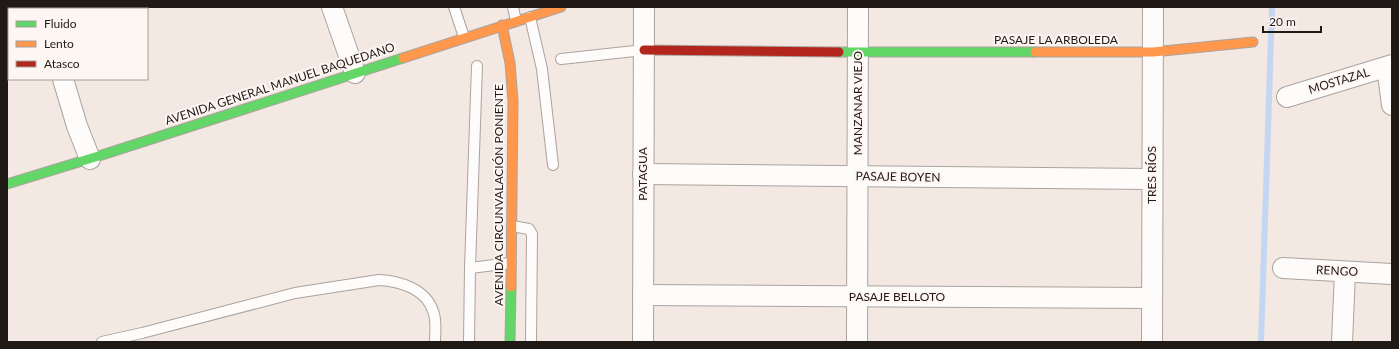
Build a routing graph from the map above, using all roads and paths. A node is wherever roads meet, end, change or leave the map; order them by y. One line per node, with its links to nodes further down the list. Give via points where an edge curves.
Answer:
1 (332, 7): 19 (street)
2 (454, 7): 11 (lane)
3 (513, 7): 9 (lane)
4 (561, 7): 8 (street, AVENIDA GENERAL MANUEL BAQUEDANO)
5 (644, 7): 13 (street, PATAGUA)
6 (858, 7): 14 (street, MANZANAR VIEJO)
7 (1153, 7): 15 (street, TRES RÍOS)
8 (530, 17): 9 (street, AVENIDA GENERAL MANUEL BAQUEDANO); 24 (lane, via 542,69)
9 (516, 21): 10 (street, AVENIDA GENERAL MANUEL BAQUEDANO)
10 (502, 25): 11 (street, AVENIDA GENERAL MANUEL BAQUEDANO); 29 (street, AVENIDA CIRCUNVALACIÓN PONIENTE, via 510,62 514,101)
11 (464, 37): 19 (street, AVENIDA GENERAL MANUEL BAQUEDANO)
12 (1253, 42): 15 (street, PASAJE LA ARBOLEDA)
13 (644, 50): 14 (street, PASAJE LA ARBOLEDA); 16 (lane); 25 (street, PATAGUA)
14 (858, 52): 15 (street, PASAJE LA ARBOLEDA); 26 (street, MANZANAR VIEJO)
15 (1153, 52): 27 (street, TRES RÍOS)
16 (561, 59)
17 (477, 66): 31 (lane)
18 (1390, 66): 21 (street, MOSTAZAL); 22 (street)
19 (355, 73): 23 (street, AVENIDA GENERAL MANUEL BAQUEDANO)
20 (63, 80): 23 (street)
21 (1287, 97)
22 (1392, 105)
23 (90, 159): 28 (street, AVENIDA GENERAL MANUEL BAQUEDANO)
24 (553, 165)
25 (643, 174): 26 (street, PASAJE BOYEN); 35 (street, PATAGUA)
26 (858, 176): 27 (street, PASAJE BOYEN); 36 (street, MANZANAR VIEJO)
27 (1152, 179): 37 (street, TRES RÍOS)
28 (7, 184)
29 (512, 226): 30 (street, AVENIDA CIRCUNVALACIÓN PONIENTE); 42 (lane, via 529,229 532,234)
30 (511, 263): 31 (lane); 41 (street, AVENIDA CIRCUNVALACIÓN PONIENTE)
31 (470, 268): 40 (lane)
32 (1283, 268): 33 (street, RENGO)
33 (1344, 272): 34 (street, RENGO); 46 (street)
34 (1392, 274)
35 (643, 295): 36 (street, PASAJE BELLOTO); 43 (street, PATAGUA)
36 (857, 296): 37 (street, PASAJE BELLOTO); 44 (street, MANZANAR VIEJO)
37 (1152, 298): 45 (street, TRES RÍOS)
38 (102, 342): 39 (lane, via 142,334 295,293 379,280 400,283 427,298 434,312)
39 (435, 342)
40 (469, 342)
41 (510, 342)
42 (531, 342)
43 (643, 342)
44 (857, 342)
45 (1152, 342)
46 (1342, 342)

